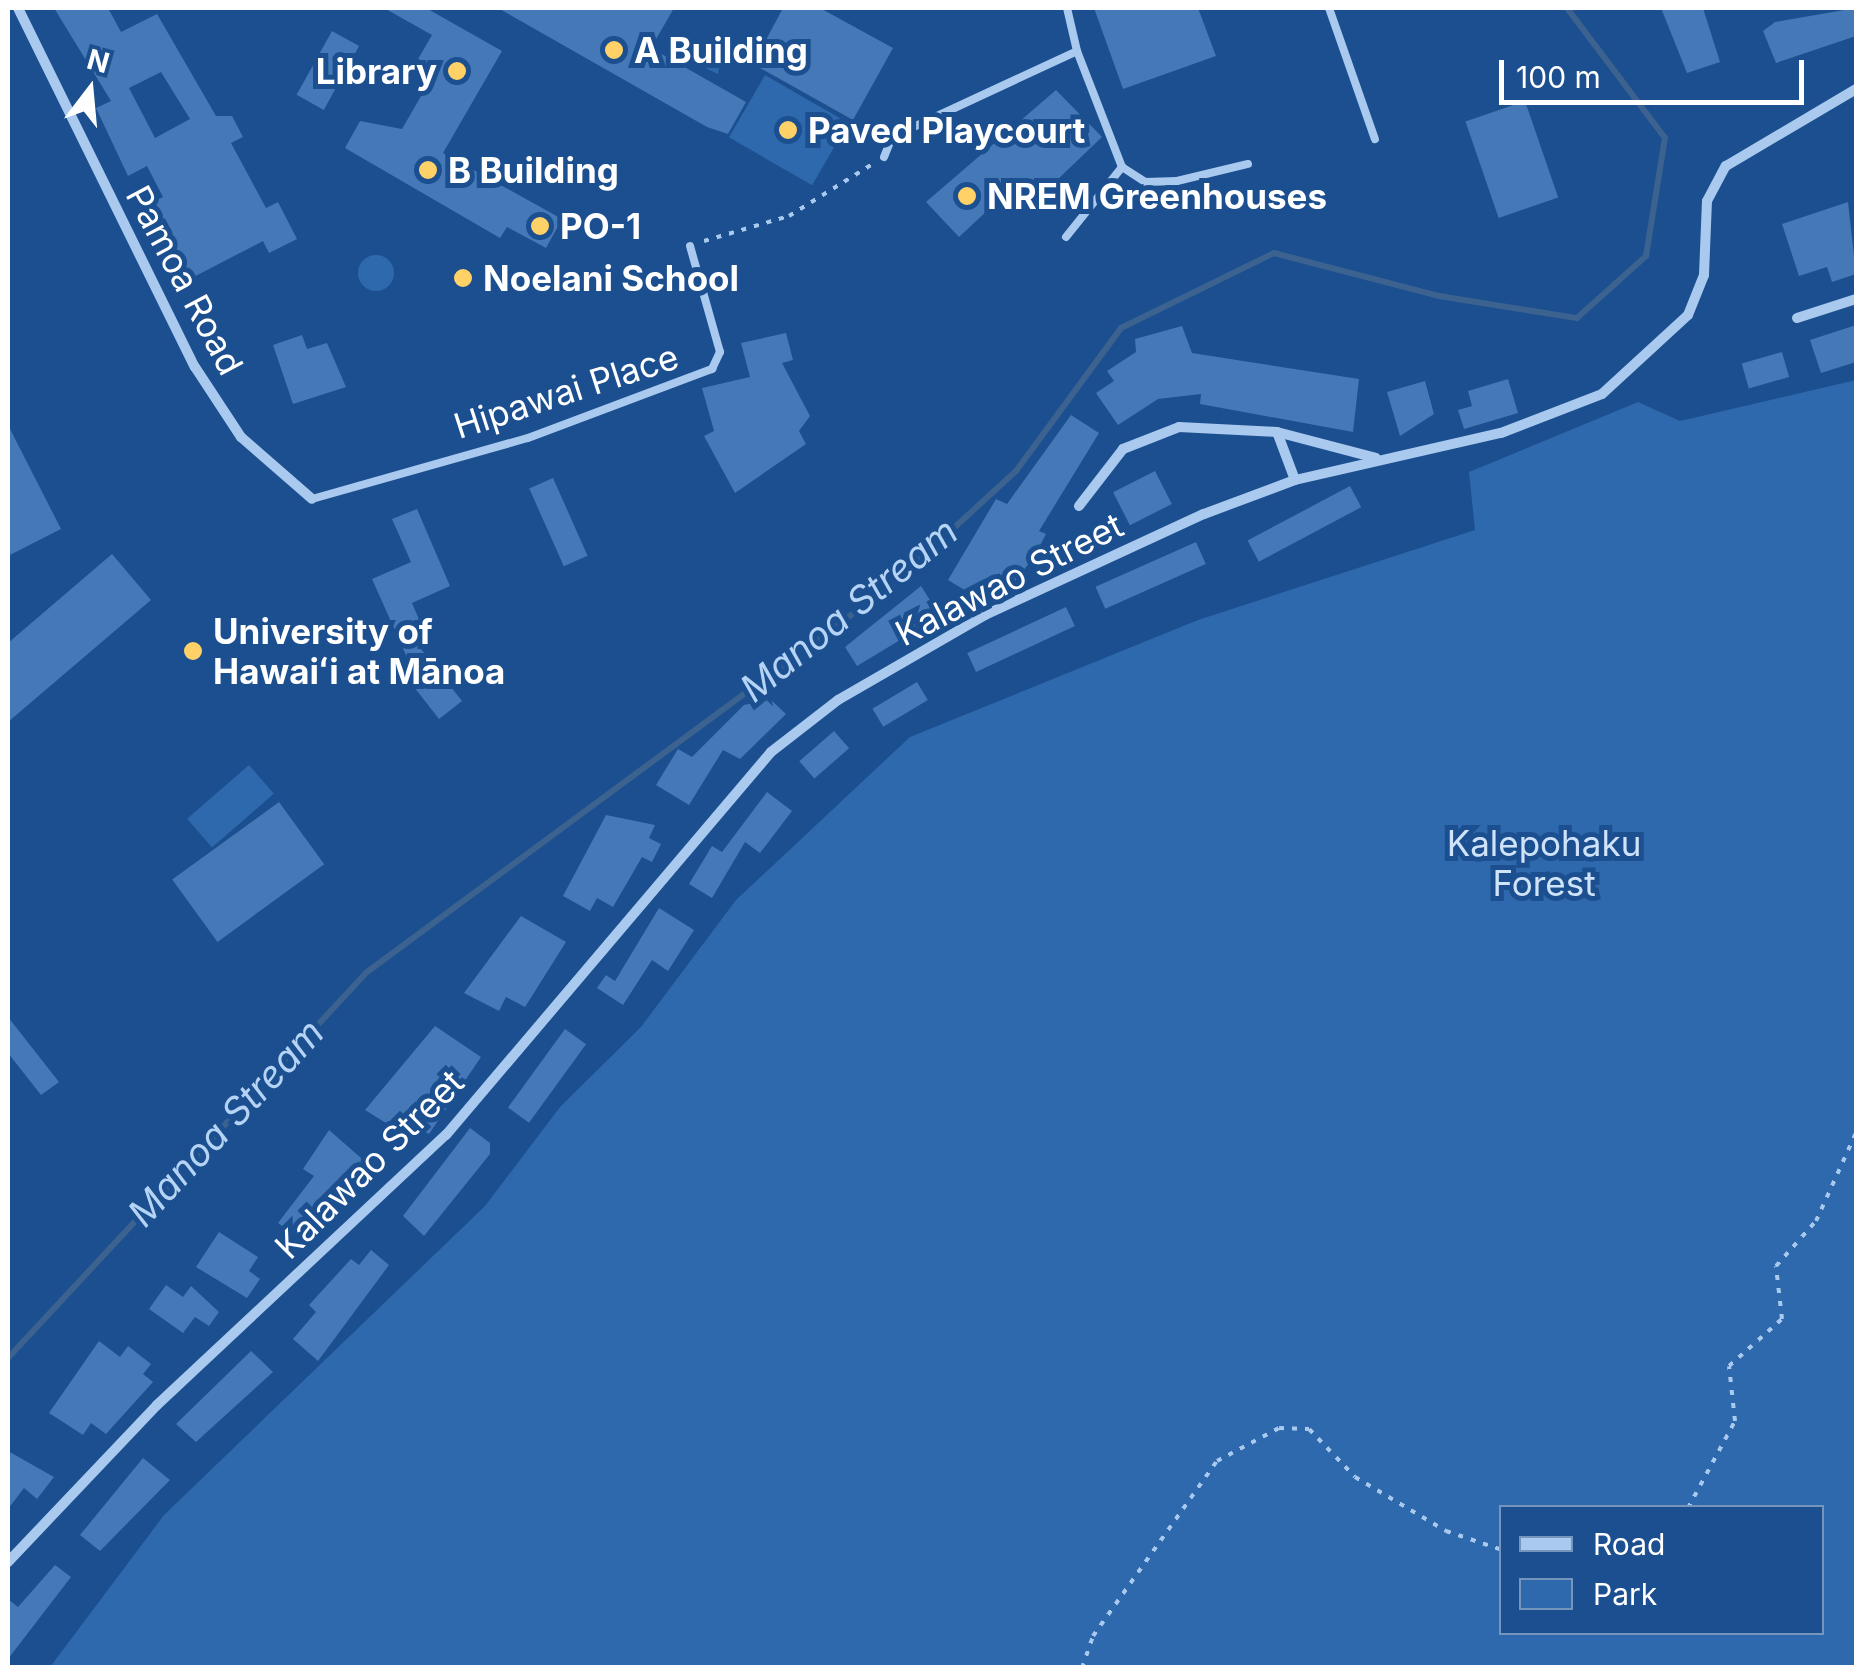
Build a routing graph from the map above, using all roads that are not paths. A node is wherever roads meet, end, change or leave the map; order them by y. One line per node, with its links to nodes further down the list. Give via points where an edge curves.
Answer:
1 (18, 8): 17 (street, Pamoa Road, via 194,368 242,436)
2 (1068, 8): 4 (lane)
3 (1329, 8): 6 (lane)
4 (1077, 51): 7 (lane, via 892,137); 9 (lane)
5 (1856, 89): 15 (street, Kalawao Street, via 1726,166 1707,201 1704,276 1688,315 1602,394 1501,433)
6 (1375, 140)
7 (884, 157)
8 (1248, 164): 9 (lane, via 1177,182 1145,182)
9 (1122, 167): 10 (lane)
10 (1066, 237)
11 (690, 246): 17 (lane, Hipawai Place, via 720,352 712,369 528,438)
12 (1856, 299): 13 (street)
13 (1797, 318)
14 (1278, 432): 15 (street); 16 (street); 18 (street, via 1150,434 1103,467)
15 (1377, 458): 16 (street, Kalawao Street)
16 (1295, 480): 19 (street, Kalawao Street, via 985,614 838,700 771,752 446,1136 157,1405)
17 (312, 499)
18 (1079, 506)
19 (8, 1562)

